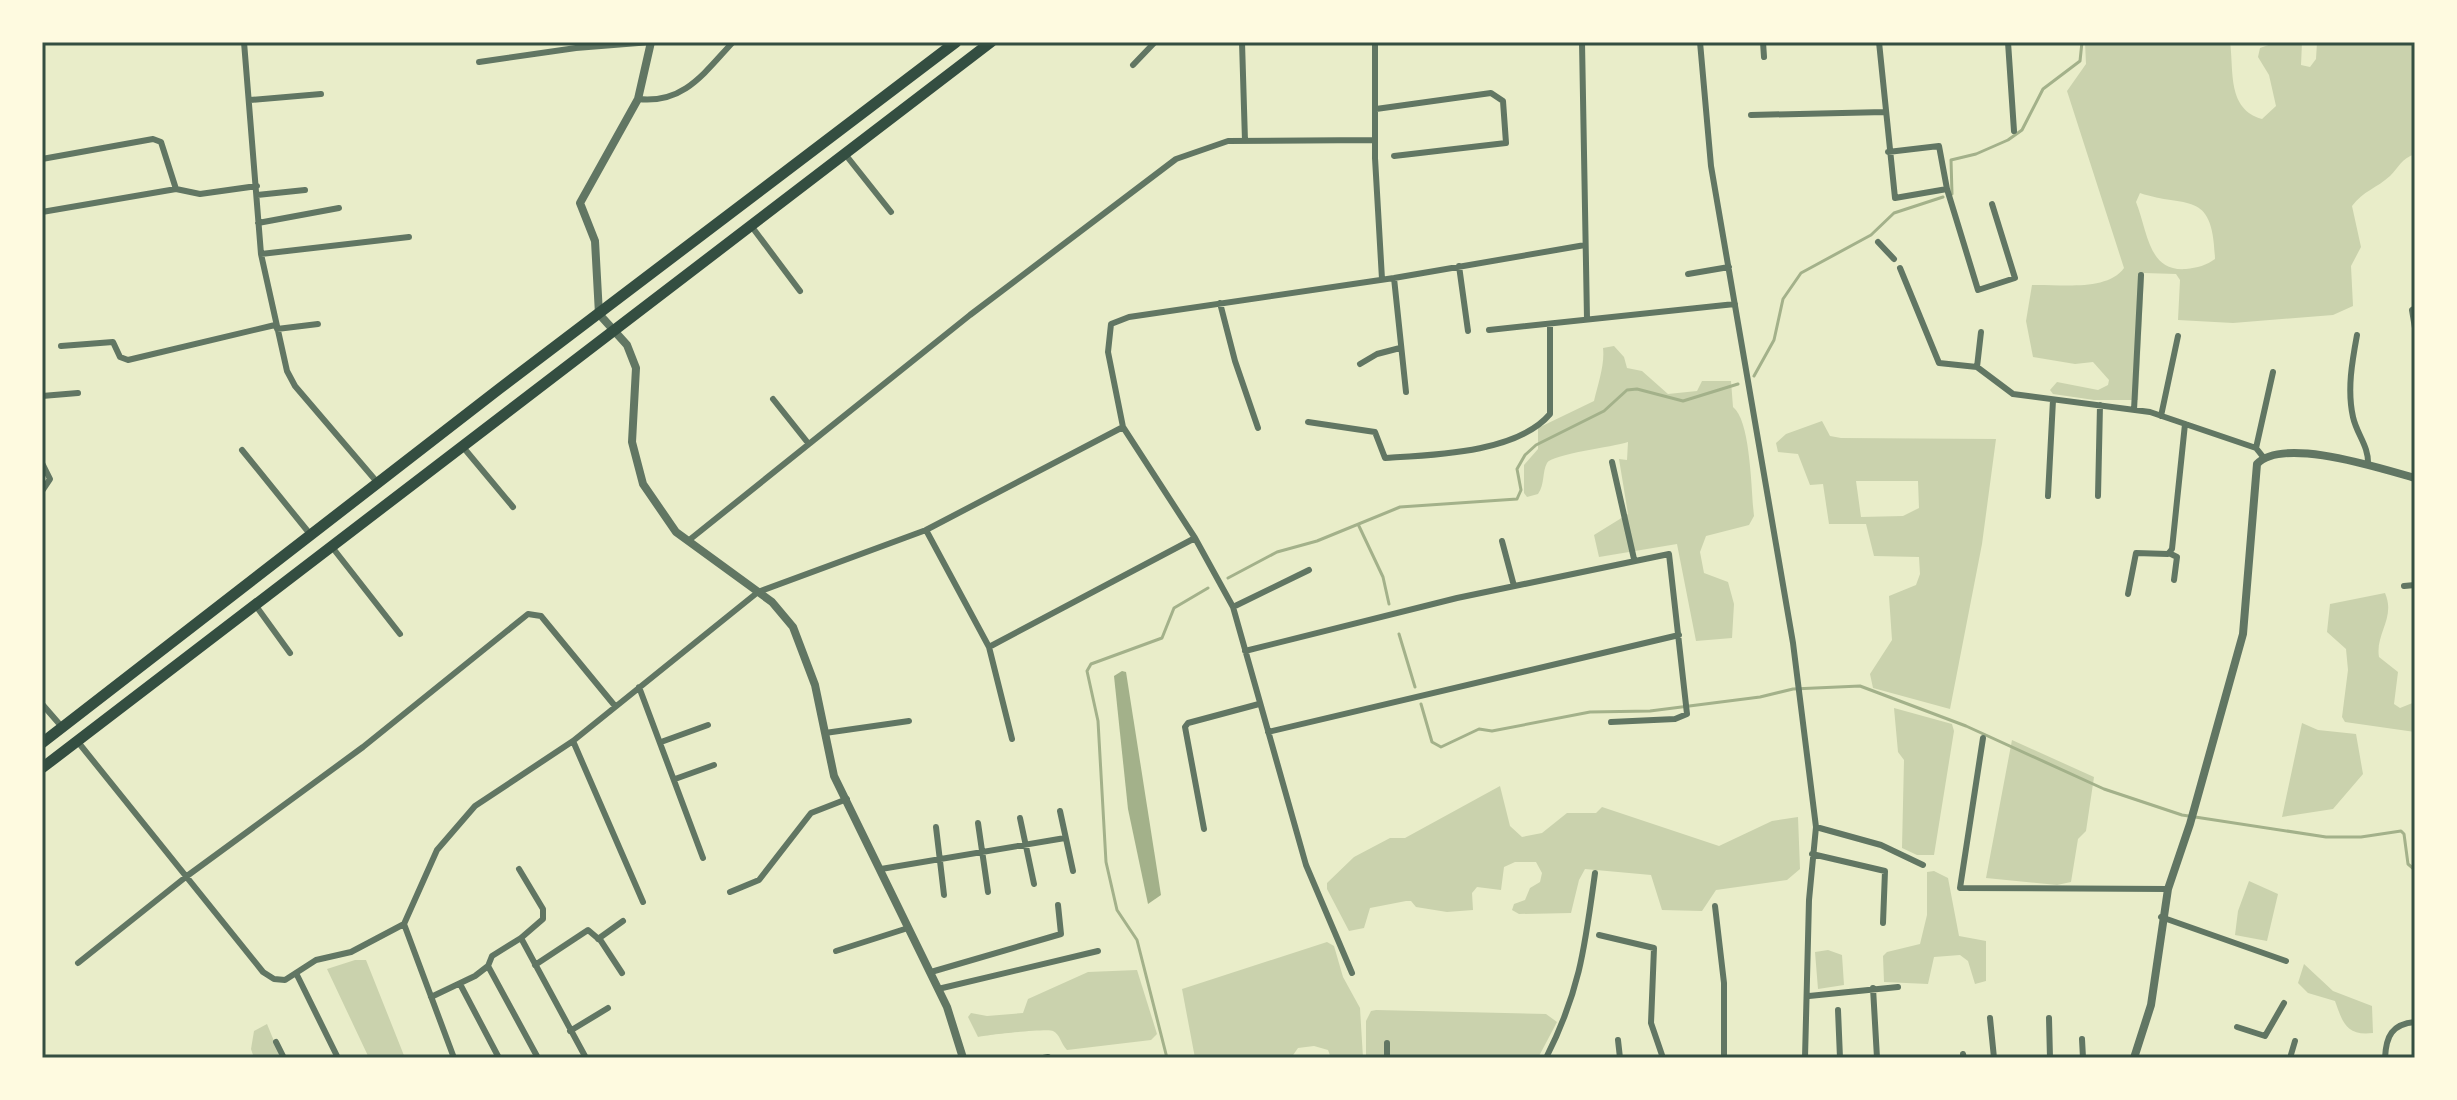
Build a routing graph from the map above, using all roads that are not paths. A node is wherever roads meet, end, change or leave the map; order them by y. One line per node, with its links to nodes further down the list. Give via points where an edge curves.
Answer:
1 (244, 42): 19 (street)
2 (651, 42): 15 (street); 18 (street)
3 (733, 42): 18 (street, via 690,89 665,99)
4 (956, 42): 57 (highway)
5 (991, 42): 27 (highway)
6 (1155, 42): 16 (street)
7 (1242, 42): 25 (street)
8 (1375, 42): 20 (street)
9 (1582, 42): 43 (street)
10 (1700, 42): 47 (street, via 1711,166)
11 (1763, 42): 14 (street)
12 (1879, 42): 21 (street)
13 (2008, 42): 23 (street)
14 (1764, 57)
15 (479, 62)
16 (1133, 65)
17 (321, 94): 19 (street)
18 (638, 99): 57 (street, via 581,198 595,241)
19 (250, 100): 30 (street)
20 (1376, 109): 24 (street); 28 (street, via 1491,93 1503,101 1506,143)
21 (1885, 112): 22 (street); 26 (street)
22 (1751, 115)
23 (2014, 131)
24 (1375, 140): 25 (street); 52 (street)
25 (1245, 141): 86 (street, via 1211,145 1176,159)
26 (1888, 152): 32 (street, via 1939,146); 32 (street, via 1895,198)
27 (845, 154): 38 (street); 40 (highway)
28 (1394, 156)
29 (42, 159): 31 (street, via 153,139 161,142)
30 (257, 186): 31 (street, via 200,194); 34 (street)
31 (176, 189): 37 (street)
32 (1947, 189): 35 (street, via 1978,290 2015,278)
33 (305, 190): 34 (street)
34 (257, 195): 39 (street)
35 (1992, 204)
36 (339, 208): 39 (street)
37 (42, 212)
38 (891, 212)
39 (258, 223): 44 (street)
40 (752, 227): 53 (street); 66 (highway)
41 (409, 237): 44 (street)
42 (1878, 242): 45 (street)
43 (1585, 245): 46 (street); 58 (street)
44 (261, 254): 61 (street)
45 (1894, 259)
46 (1459, 266): 51 (street); 64 (street)
47 (1729, 267): 49 (street); 55 (street)
48 (1900, 268): 72 (street, via 1937,362)
49 (1688, 274)
50 (2141, 275): 80 (street)
51 (1394, 278): 52 (street); 70 (street)
52 (1382, 279): 54 (street)
53 (800, 291)
54 (1220, 303): 84 (street, via 1111,324 1108,352); 85 (street)
55 (1735, 304): 58 (street); 146 (street, via 1800,692)
56 (2415, 308): 62 (street)
57 (599, 314): 66 (street); 95 (highway)
58 (1587, 319): 60 (street)
59 (318, 324): 61 (street)
60 (1550, 324): 63 (street); 82 (street, via 1550,414 1493,446 1385,458 1375,432)
61 (276, 327): 69 (street, via 128,360 120,357 113,342); 95 (street, via 295,386)
62 (2415, 328)
63 (1489, 330)
64 (1468, 331)
65 (1981, 332): 72 (street)
66 (615, 333): 87 (highway); 103 (street, via 627,345 636,368 635,463 657,510)
67 (2357, 335): 93 (street, via 2350,388)
68 (2178, 336): 81 (street)
69 (61, 346)
70 (1400, 348): 71 (street); 74 (street)
71 (1360, 364)
72 (1977, 367): 78 (street, via 2006,391)
73 (2273, 372): 88 (street)
74 (1406, 392)
75 (78, 393): 76 (street)
76 (42, 396)
77 (773, 399): 86 (street)
78 (2053, 400): 79 (street); 97 (street)
79 (2100, 405): 80 (street); 98 (street)
80 (2134, 410): 81 (street)
81 (2161, 416): 83 (street)
82 (1308, 422)
83 (2185, 424): 88 (street); 106 (street)
84 (1123, 427): 100 (street); 102 (street)
85 (1258, 428)
86 (808, 443): 103 (street)
87 (463, 447): 99 (street); 105 (highway)
88 (2256, 448): 90 (street)
89 (242, 450): 101 (street)
90 (2264, 458): 93 (street, via 2297,454); 161 (street, via 2254,476 2243,634)
91 (1612, 462): 107 (street)
92 (42, 463): 96 (street, via 50,479)
93 (2368, 465): 94 (street)
94 (2415, 478)
95 (379, 483): 101 (highway)
96 (42, 491)
97 (2048, 496)
98 (2098, 496)
99 (513, 507)
100 (926, 530): 113 (street); 119 (street)
101 (310, 534): 129 (highway)
102 (1195, 538): 116 (street); 119 (street)
103 (688, 541): 113 (street)
104 (1502, 541): 111 (street)
105 (332, 547): 115 (highway); 117 (street)
106 (2169, 553): 109 (street, via 2177,557); 114 (street, via 2136,553)
107 (1634, 559): 111 (street); 118 (street, via 1669,554)
108 (1309, 570): 116 (street)
109 (2174, 580)
110 (2415, 585): 112 (street)
111 (1514, 586): 120 (street)
112 (2404, 586)
113 (758, 592): 122 (street); 131 (street, via 779,609 799,640)
114 (2128, 594)
115 (256, 606): 121 (street); 134 (highway)
116 (1233, 607): 120 (street)
117 (400, 634)
118 (1679, 635): 127 (street, via 1687,714); 130 (street)
119 (989, 647): 133 (street)
120 (1245, 651): 124 (street)
121 (290, 653)
122 (639, 687): 125 (street); 136 (street)
123 (42, 704): 129 (street)
124 (1259, 704): 130 (street); 147 (street, via 1185,727)
125 (615, 706): 135 (street); 159 (street, via 541,616 528,614 363,747)
126 (909, 721): 131 (street)
127 (1611, 722)
128 (708, 725): 136 (street)
129 (62, 727): 137 (highway)
130 (1268, 732): 184 (street, via 1306,865)
131 (825, 733): 141 (street, via 834,776)
132 (1983, 738): 161 (street, via 1960,888)
133 (1012, 739)
134 (76, 740): 139 (highway); 159 (street)
135 (573, 741): 165 (street); 171 (street, via 507,782 453,828 423,875)
136 (661, 742): 140 (street)
137 (42, 743)
138 (714, 765): 140 (street)
139 (42, 768)
140 (675, 779): 152 (street)
141 (847, 799): 156 (street); 162 (street, via 811,813 759,880)
142 (1060, 811): 148 (street)
143 (1020, 818): 149 (street)
144 (978, 823): 150 (street)
145 (936, 827): 153 (street)
146 (1816, 827): 151 (street); 154 (street, via 1881,845)
147 (1204, 829)
148 (1065, 838): 149 (street); 157 (street)
149 (1024, 845): 150 (street); 160 (street)
150 (982, 852): 153 (street); 163 (street)
151 (1812, 854): 170 (street, via 1885,871); 190 (street)
152 (703, 858)
153 (940, 860): 156 (street); 164 (street)
154 (1923, 865)
155 (519, 869): 174 (street, via 544,915)
156 (881, 869): 172 (street)
157 (1073, 871)
158 (1595, 873): 213 (street, via 1572,1004)
159 (187, 876): 179 (street); 185 (street, via 263,972 281,980)
160 (1034, 884)
161 (2168, 889): 168 (street)
162 (730, 892)
163 (988, 892)
164 (944, 895)
165 (643, 902)
166 (1058, 905): 182 (street, via 1061,934)
167 (1715, 906): 216 (street, via 1724,983)
168 (2161, 917): 178 (street); 223 (street, via 2151,1005)
169 (623, 921): 175 (street)
170 (1883, 923)
171 (404, 924): 185 (street, via 351,952 316,960); 191 (street)
172 (908, 928): 176 (street); 182 (street)
173 (1599, 935): 215 (street, via 1654,947 1651,1023)
174 (521, 938): 180 (street); 181 (street, via 492,956)
175 (598, 939): 180 (street, via 588,930); 183 (street)
176 (836, 951)
177 (1098, 951): 189 (street)
178 (2286, 961)
179 (78, 963)
180 (535, 965): 199 (street)
181 (488, 966): 186 (street); 209 (street)
182 (931, 972): 189 (street)
183 (622, 973)
184 (1352, 973)
185 (297, 975): 206 (street)
186 (460, 984): 191 (street); 208 (street)
187 (1898, 987): 188 (street)
188 (1873, 988): 190 (street); 219 (street)
189 (938, 989): 211 (street)
190 (1809, 996): 217 (street)
191 (431, 997): 207 (street)
192 (2284, 1003): 198 (street, via 2265,1036)
193 (608, 1008): 199 (street)
194 (1838, 1010): 218 (street)
195 (1990, 1018): 220 (street)
196 (2049, 1018): 221 (street)
197 (2415, 1022): 225 (street, via 2392,1030)
198 (2237, 1027)
199 (570, 1031): 210 (street)
200 (2082, 1039): 222 (street)
201 (1618, 1040): 214 (street)
202 (2295, 1041): 224 (street)
203 (276, 1042): 205 (street)
204 (1387, 1043): 212 (street)
205 (284, 1058)
206 (338, 1058)
207 (454, 1058)
208 (499, 1058)
209 (538, 1058)
210 (586, 1058)
211 (963, 1058)
212 (1387, 1058)
213 (1546, 1058)
214 (1620, 1058)
215 (1663, 1058)
216 (1724, 1058)
217 (1805, 1058)
218 (1840, 1058)
219 (1877, 1058)
220 (1994, 1058)
221 (2050, 1058)
222 (2083, 1058)
223 (2134, 1058)
224 (2290, 1058)
225 (2385, 1058)

